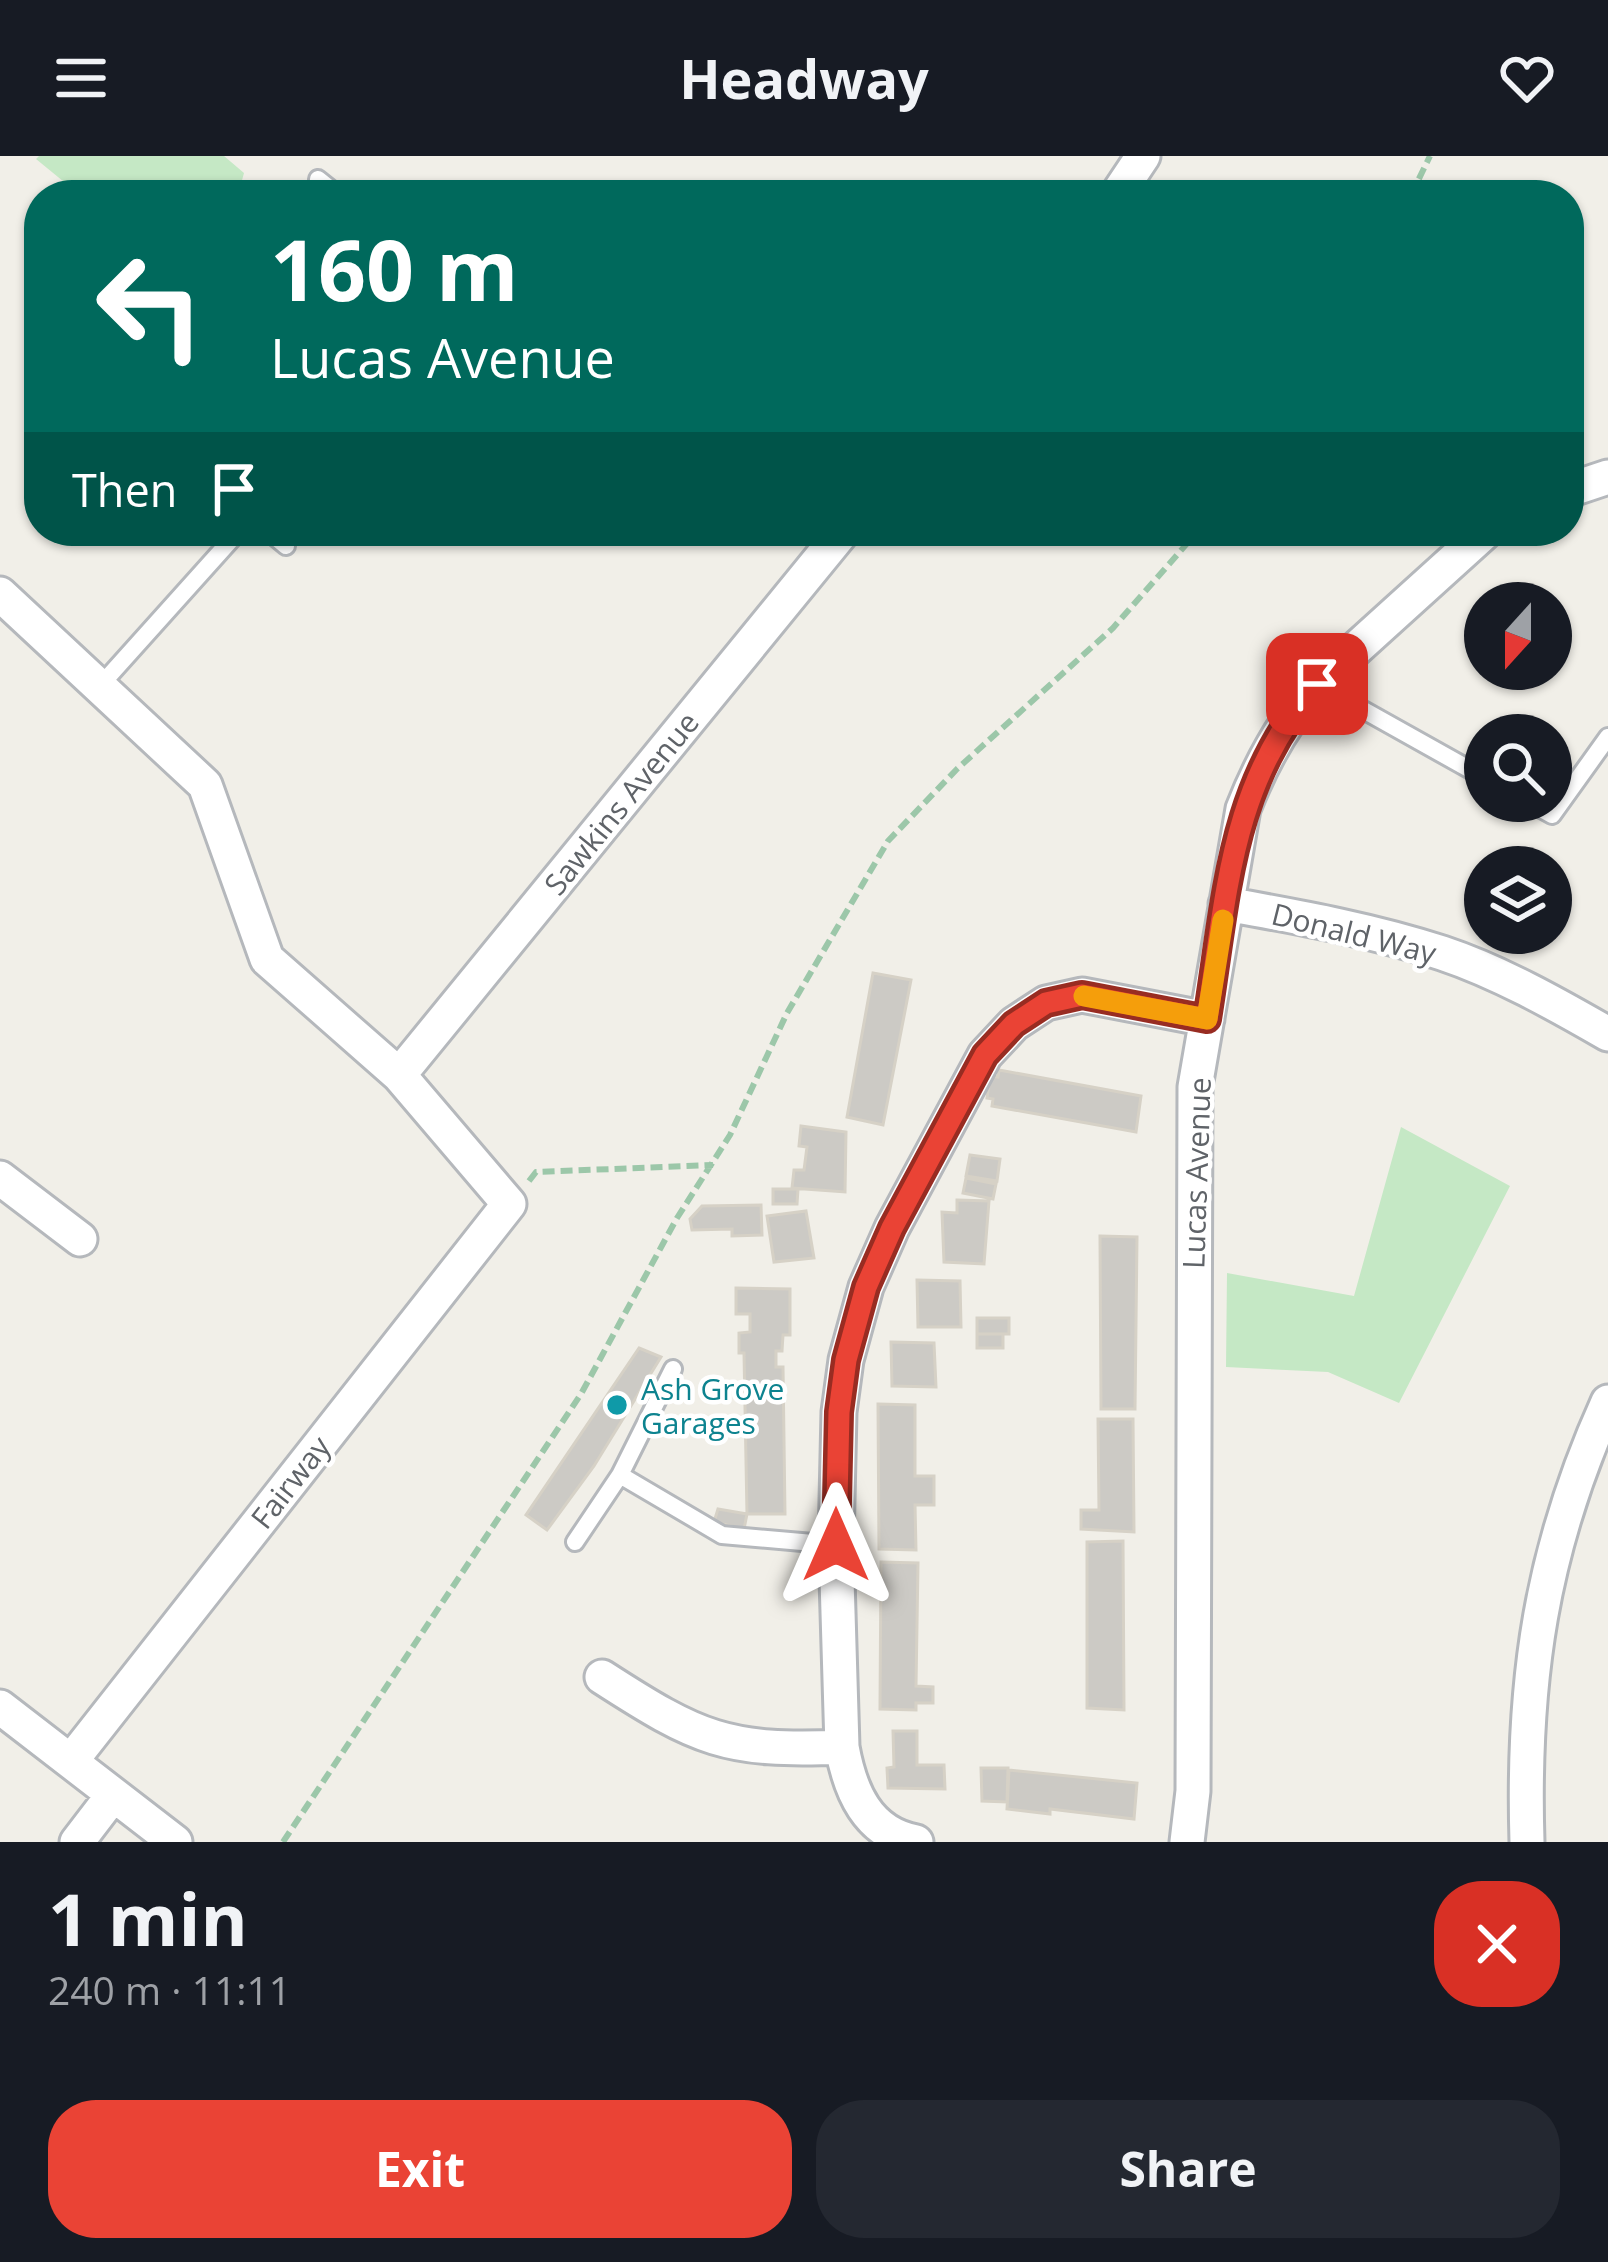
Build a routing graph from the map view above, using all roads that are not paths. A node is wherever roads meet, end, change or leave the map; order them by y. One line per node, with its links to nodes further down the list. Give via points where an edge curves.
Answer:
1 (226, 546): 6 (lane)
2 (819, 546): 13 (street, Sawkins Avenue)
3 (1469, 546): 5 (street, Lucas Avenue)
4 (0, 594): 6 (street)
5 (1317, 684): 8 (lane); 10 (street, Lucas Avenue, via 1258,769)
6 (100, 687): 13 (street, via 205,785 267,959)
7 (1608, 737): 9 (lane)
8 (1464, 766)
9 (1572, 787)
10 (1226, 904): 11 (street, Lucas Avenue); 12 (street, Donald Way, via 1444,954)
11 (1207, 1019): 20 (street, via 1082,995 1046,1003 985,1055 866,1287 839,1412); 29 (street, Lucas Avenue, via 1192,1146)
12 (1608, 1034)
13 (399, 1076): 24 (street, Fairway, via 509,1204)
14 (0, 1178): 15 (street)
15 (80, 1239)
16 (673, 1369): 18 (lane)
17 (1608, 1402): 30 (street, via 1558,1527 1534,1645)
18 (620, 1474): 19 (lane); 20 (lane, via 722,1535)
19 (574, 1541)
20 (836, 1545): 23 (street)
21 (602, 1677): 23 (street, via 708,1737 758,1748)
22 (0, 1706): 24 (street)
23 (842, 1747): 28 (street, via 861,1806 877,1825)
24 (71, 1761): 25 (street)
25 (113, 1795): 26 (street); 27 (street)
26 (77, 1842)
27 (175, 1842)
28 (916, 1842)
29 (1187, 1842)
30 (1526, 1842)

